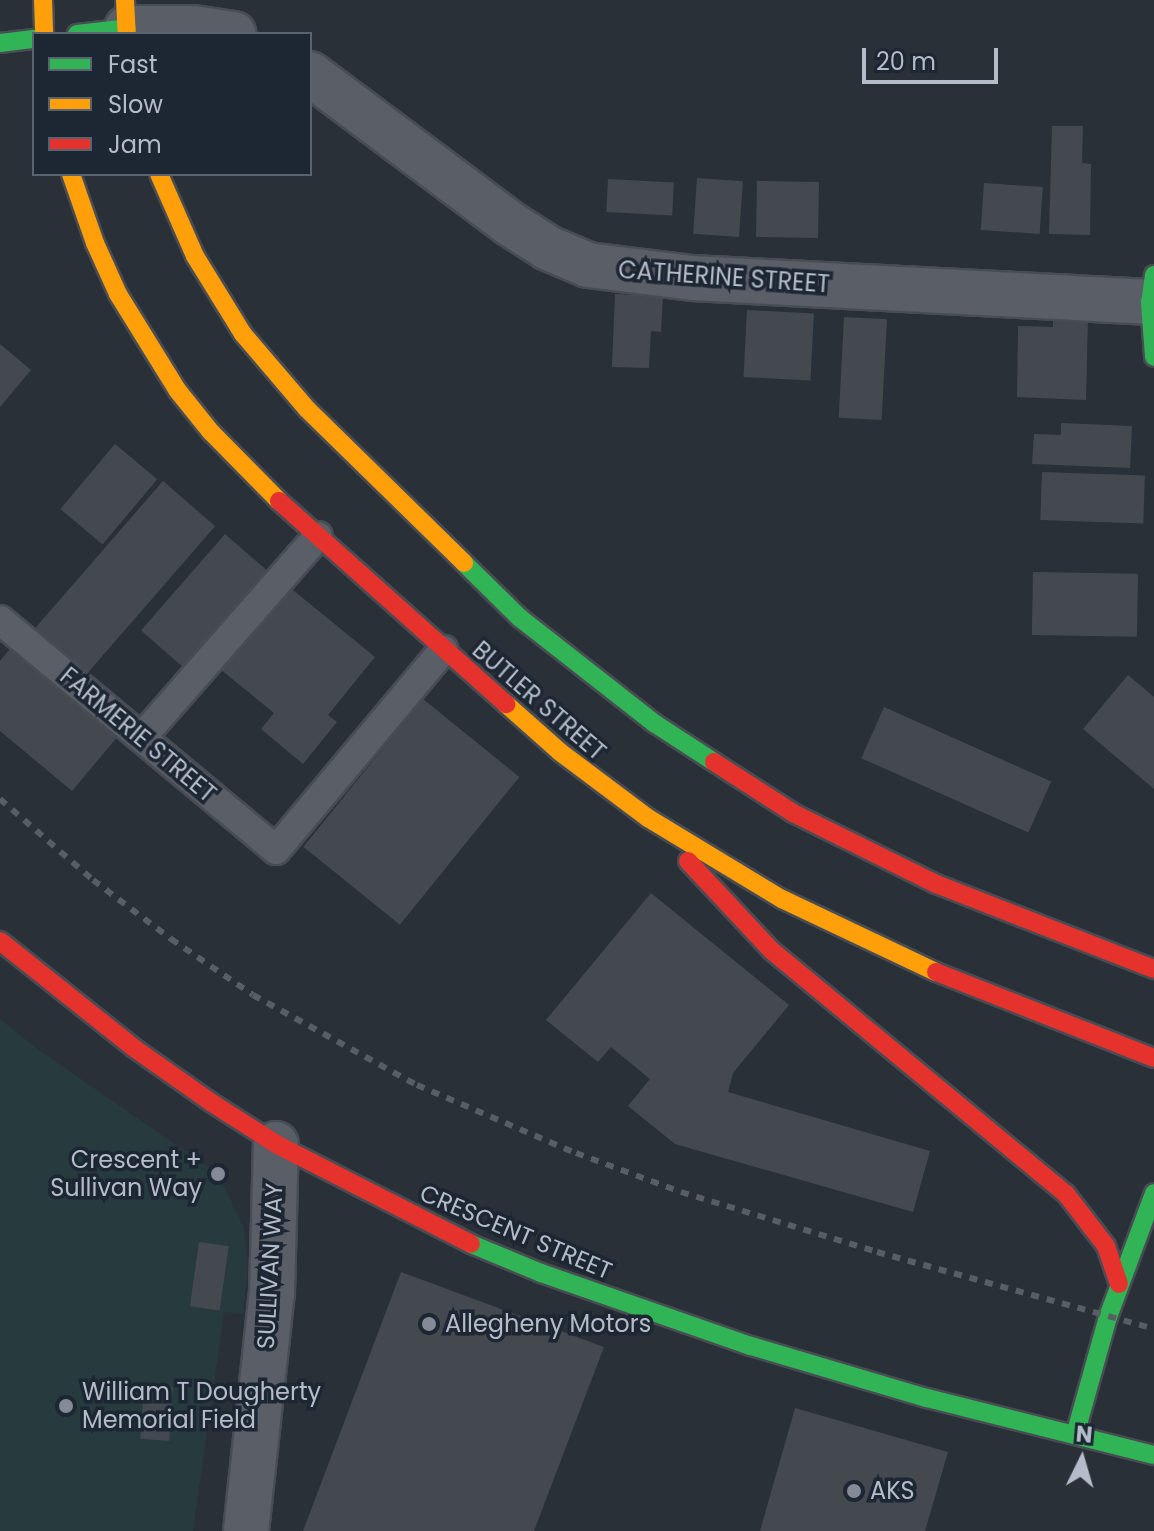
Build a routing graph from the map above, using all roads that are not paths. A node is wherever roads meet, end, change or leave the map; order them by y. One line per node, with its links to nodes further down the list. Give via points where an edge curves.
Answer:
1 (43, 0): 3 (main road)
2 (126, 21): 4 (main road); 5 (street)
3 (44, 32)
4 (85, 32)
5 (220, 32)
6 (32, 39): 7 (main road)
7 (0, 43)
8 (312, 75): 11 (street, CATHERINE STREET, via 509,223 588,265 692,278)
9 (72, 176): 13 (main road, BUTLER STREET, via 118,294 178,391 211,432)
10 (160, 176): 19 (main road, via 195,256 251,343 307,409 520,618 654,723 793,813 936,884)
11 (1152, 288): 12 (main road)
12 (1154, 357)
13 (318, 536): 15 (main road, BUTLER STREET); 16 (lane)
14 (0, 620): 16 (lane, FARMERIE STREET)
15 (443, 650): 16 (lane, FARMERIE STREET, via 276,850); 17 (main road, BUTLER STREET, via 521,720)
16 (142, 737)
17 (648, 818): 20 (main road, BUTLER STREET, via 711,859 860,938); 23 (main road, via 771,950 1066,1194 1106,1246)
18 (0, 941): 21 (main road, CRESCENT STREET, via 134,1048)
19 (1154, 969)
20 (1154, 1058)
21 (276, 1144): 24 (main road, CRESCENT STREET, via 426,1223 541,1273 794,1359); 26 (street, SULLIVAN WAY, via 272,1293)
22 (1154, 1193): 23 (main road)
23 (1119, 1284): 24 (main road)
24 (1075, 1435): 25 (main road)
25 (1154, 1455)
26 (246, 1531)

